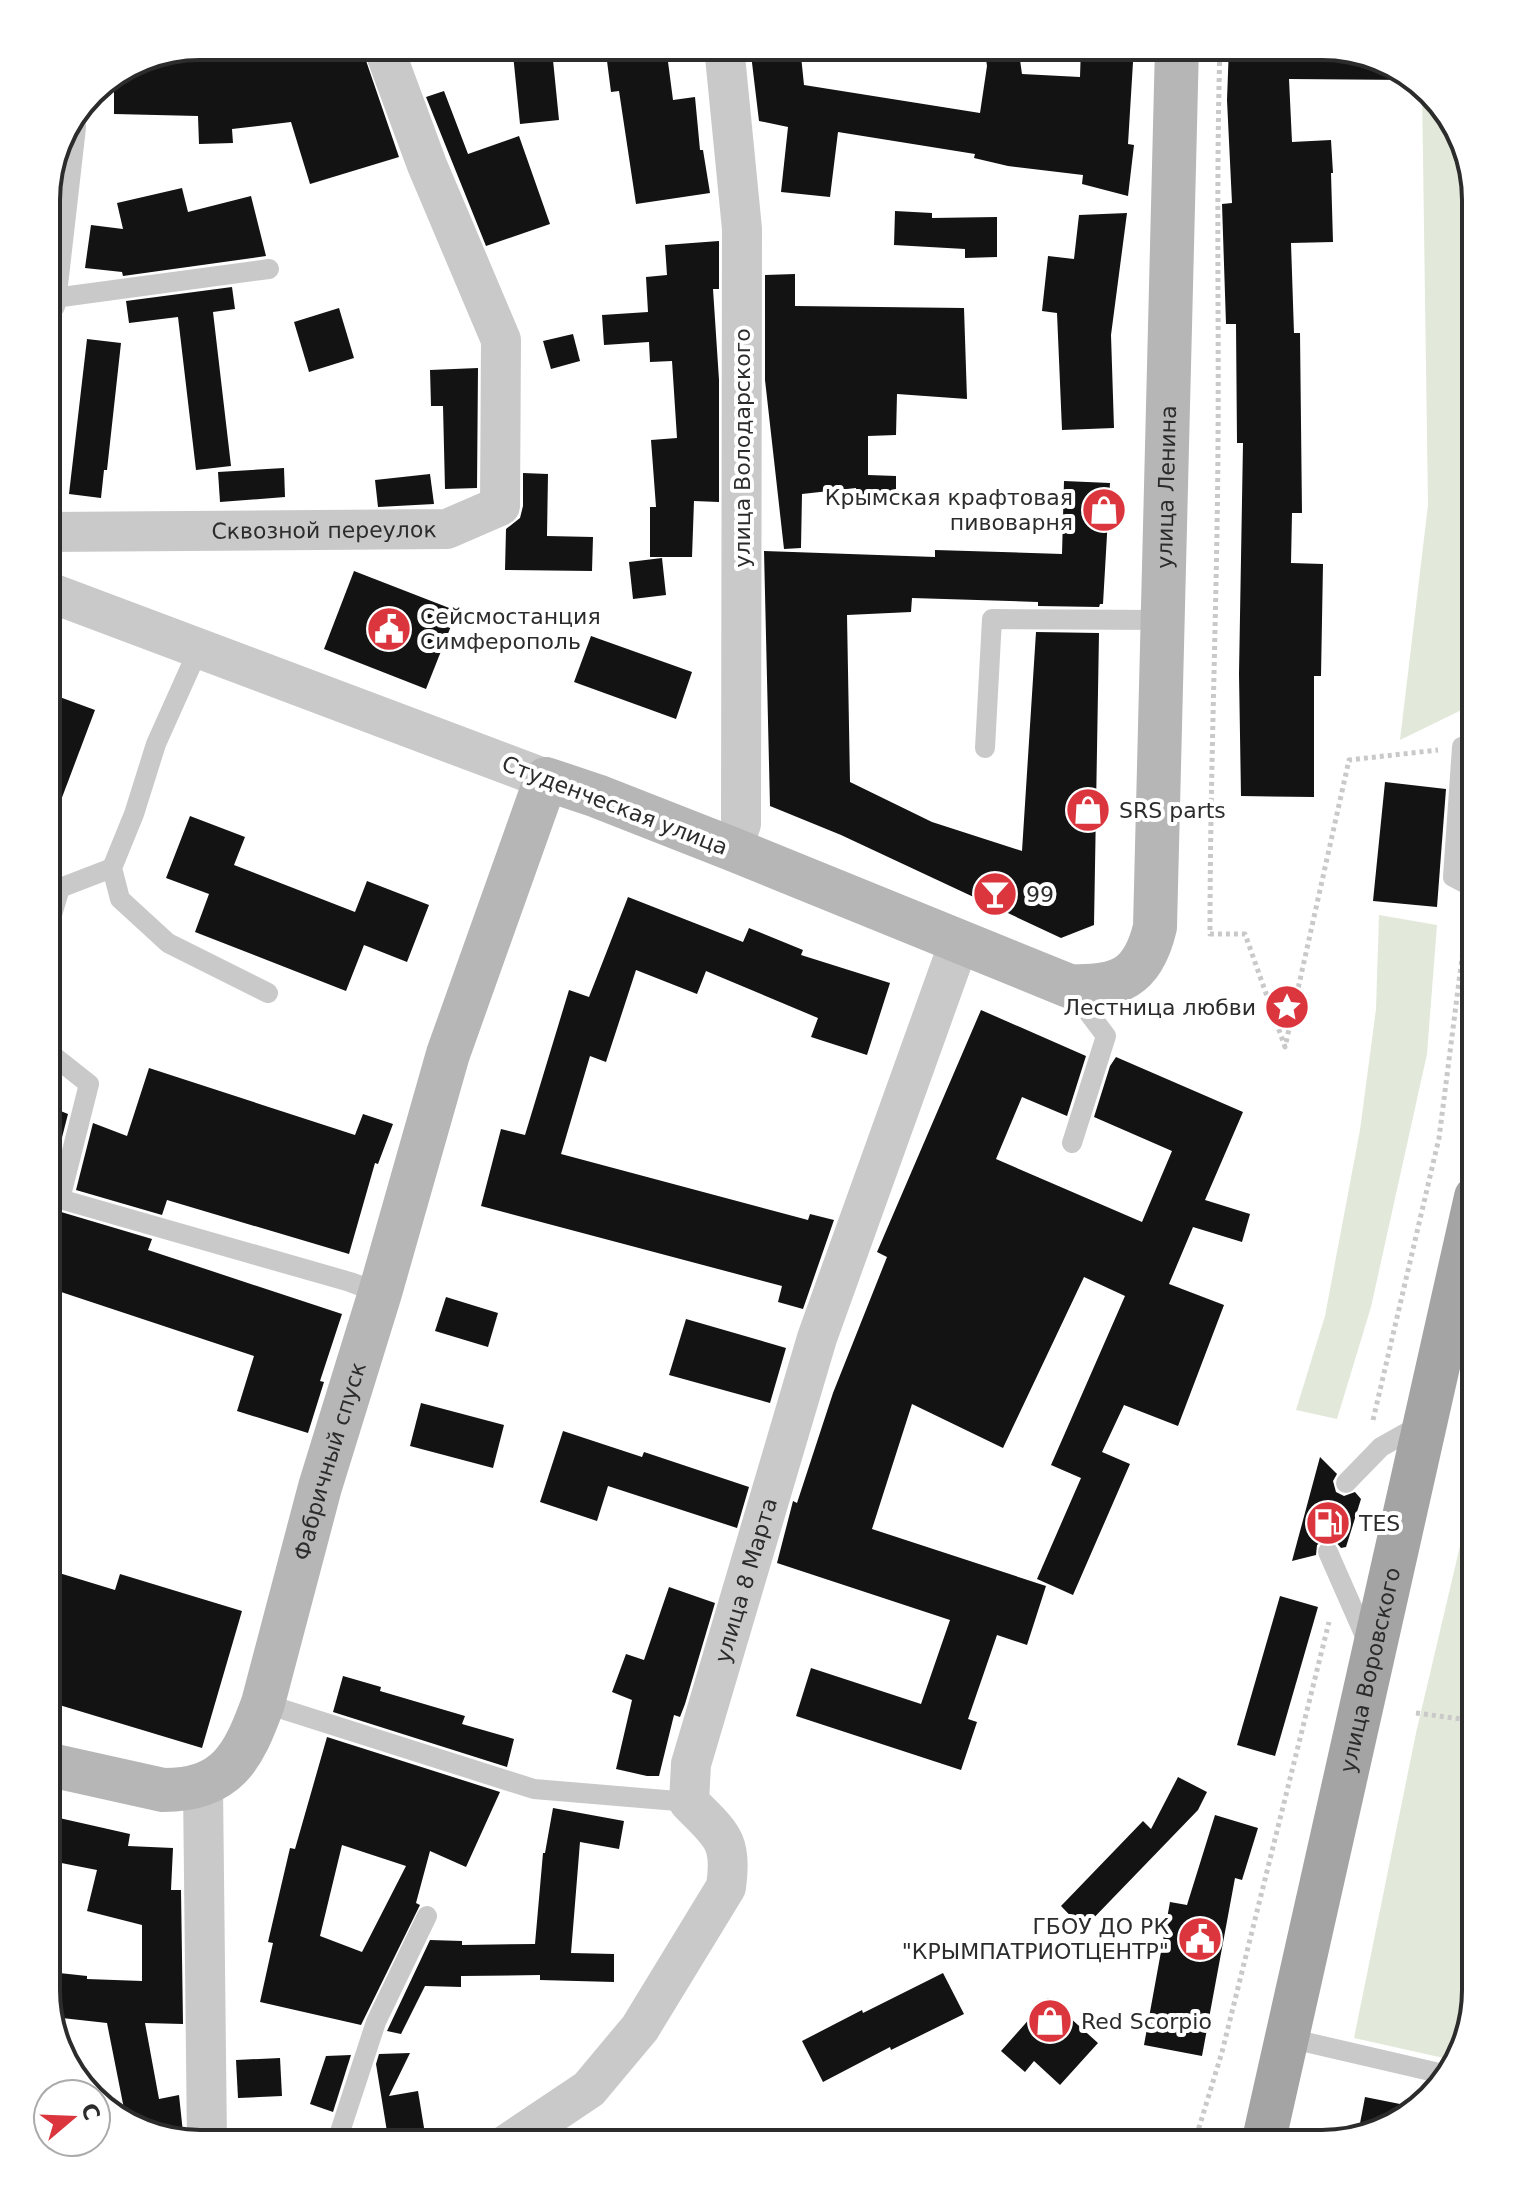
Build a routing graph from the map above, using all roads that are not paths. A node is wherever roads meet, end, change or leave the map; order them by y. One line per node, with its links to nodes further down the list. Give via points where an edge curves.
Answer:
1 (388, 60): 6 (street, Сквозной переулок, via 501,340 500,506 447,529)
2 (725, 60): 13 (street, улица Володарского, via 742,229 741,824)
3 (1177, 60): 8 (main road, улица Ленина)
4 (269, 269): 5 (lane)
5 (60, 298)
6 (60, 532)
7 (60, 596): 9 (street, Студенческая улица)
8 (1164, 620): 10 (lane, via 992,619); 17 (main road, улица Ленина)
9 (199, 648): 11 (street, Студенческая улица); 14 (lane, via 156,744)
10 (985, 748)
11 (546, 779): 13 (main road, Студенческая улица); 26 (main road, Фабричный спуск, via 448,1054)
12 (1462, 802): 15 (lane, via 1453,877)
13 (732, 849): 18 (main road, Студенческая улица)
14 (112, 868): 16 (lane); 20 (lane, via 120,899 168,943)
15 (1462, 882)
16 (60, 883)
17 (1155, 927): 19 (main road, Студенческая улица, via 1150,949 1133,973 1116,983)
18 (960, 940): 19 (main road, Студенческая улица); 34 (street, улица 8 Марта, via 817,1338 691,1764)
19 (1069, 986): 22 (lane, via 1106,1036)
20 (268, 993)
21 (60, 1061): 24 (lane, via 89,1084)
22 (1072, 1143)
23 (60, 1199): 26 (lane)
24 (60, 1199)
25 (1462, 1260): 27 (main road, улица Воровского)
26 (380, 1293): 31 (main road, Фабричный спуск, via 320,1487)
27 (1426, 1423): 28 (lane, via 1381,1447); 30 (main road, улица Воровского)
28 (1346, 1483)
29 (1328, 1552): 30 (lane)
30 (1372, 1652): 36 (main road, улица Воровского)
31 (263, 1703): 33 (main road, Фабричный спуск, via 241,1755); 34 (lane, via 534,1789)
32 (60, 1767): 33 (main road, via 163,1790)
33 (203, 1787): 38 (street)
34 (689, 1802): 40 (street, via 724,1838 726,1887 640,2028 589,2089)
35 (427, 1916): 39 (lane, via 376,2022)
36 (1288, 2038): 37 (lane); 41 (main road, улица Воровского)
37 (1435, 2072)
38 (207, 2130)
39 (341, 2130)
40 (528, 2130)
41 (1266, 2130)

